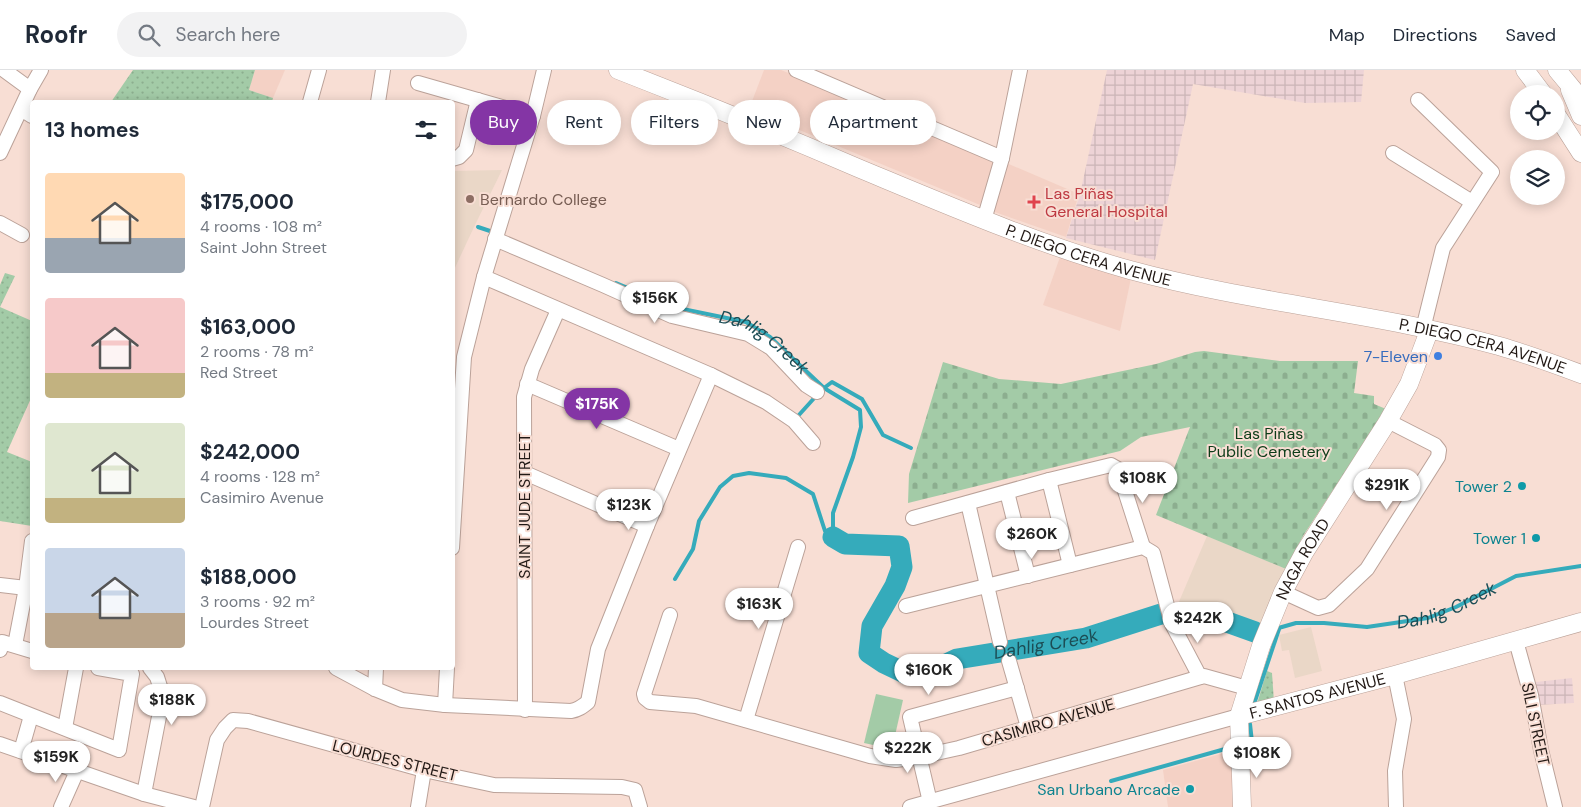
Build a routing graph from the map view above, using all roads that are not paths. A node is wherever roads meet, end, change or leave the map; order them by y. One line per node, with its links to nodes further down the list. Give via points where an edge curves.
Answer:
1 (4, 70): 13 (street)
2 (41, 70): 13 (street)
3 (319, 70): 15 (street)
4 (383, 70): 16 (street)
5 (544, 70): 18 (street)
6 (618, 70): 33 (main road, P. DIEGO CERA AVENUE, via 732,114)
7 (796, 70): 31 (street)
8 (1020, 70): 31 (street)
9 (1525, 70): 12 (main road)
10 (1562, 76): 14 (main road); 22 (main road)
11 (418, 83): 17 (street)
12 (1536, 85)
13 (30, 89): 20 (street)
14 (1581, 99)
15 (311, 100)
16 (378, 100)
17 (478, 100)
18 (537, 100)
19 (1418, 100): 32 (street, via 1492,172)
20 (27, 113): 27 (street)
21 (1565, 115): 24 (main road)
22 (1581, 116)
23 (1565, 128): 29 (main road)
24 (1581, 128)
25 (470, 133): 30 (street, via 466,150)
26 (524, 145): 36 (street)
27 (0, 153)
28 (1393, 153): 32 (street)
29 (1581, 153)
30 (455, 158)
31 (1002, 158): 33 (street)
32 (1472, 202): 39 (street, via 1443,248)
33 (984, 220): 39 (main road, P. DIEGO CERA AVENUE, via 1114,265 1185,284)
34 (0, 223): 35 (street)
35 (22, 235)
36 (496, 239): 37 (street); 44 (street, via 672,316 748,334 770,348)
37 (484, 277): 38 (street); 40 (street)
38 (558, 310): 42 (street); 43 (street, SAINT JUDE STREET)
39 (1426, 330): 41 (main road, P. DIEGO CERA AVENUE, via 1497,346); 45 (main road, NAGA ROAD, via 1409,384)
40 (458, 357): 48 (street)
41 (1581, 374)
42 (711, 375): 46 (street, via 766,402 794,421); 47 (street)
43 (527, 384): 47 (street); 49 (street, SAINT JUDE STREET, via 524,406)
44 (817, 392)
45 (1388, 421): 63 (main road, NAGA ROAD, via 1304,553); 63 (street, via 1435,445 1439,450 1438,456 1367,569 1329,605 1318,608)
46 (813, 443)
47 (679, 449): 54 (street)
48 (455, 452)
49 (525, 473): 54 (street); 86 (street, SAINT JUDE STREET)
50 (1048, 480): 51 (street); 55 (street, via 1111,465 1118,469); 58 (street)
51 (1007, 492): 52 (street); 59 (street)
52 (968, 503): 53 (street); 61 (street)
53 (912, 518)
54 (647, 526): 86 (street, via 598,649 588,702 571,711)
55 (1142, 546): 58 (street); 80 (street, via 1153,553 1172,624)
56 (798, 547): 89 (street)
57 (30, 557): 62 (street)
58 (1070, 565): 59 (street)
59 (1028, 576): 61 (street)
60 (0, 585): 62 (street)
61 (987, 586): 64 (street); 68 (street)
62 (26, 588): 69 (street)
63 (1283, 592): 82 (main road, NAGA ROAD)
64 (906, 606)
65 (670, 615): 89 (street, CASIMIRO AVENUE, via 644,698 650,702 696,706)
66 (1581, 622): 67 (main road, F. SANTOS AVENUE)
67 (1516, 641): 79 (main road, F. SANTOS AVENUE); 106 (street, SILI STREET)
68 (1000, 642)
69 (15, 645): 70 (street, via 2,642); 71 (street)
70 (0, 650)
71 (30, 650)
72 (1009, 661): 81 (street)
73 (76, 670): 91 (street)
74 (109, 670): 91 (street, via 132,674 119,750)
75 (152, 670): 96 (street, via 163,696)
76 (340, 670): 83 (street)
77 (376, 670): 83 (street)
78 (447, 670): 85 (street)
79 (1395, 675): 88 (main road, F. SANTOS AVENUE); 105 (street, via 1404,719 1395,771)
80 (1200, 677): 82 (street, CASIMIRO AVENUE); 90 (street, CASIMIRO AVENUE)
81 (1017, 688): 90 (street); 93 (street, via 911,715)
82 (1247, 688): 88 (main road, NAGA ROAD)
83 (374, 689): 85 (street, via 402,700)
84 (0, 703): 87 (street)
85 (445, 705): 86 (street)
86 (525, 710)
87 (27, 715): 91 (street); 92 (street)
88 (1239, 716): 97 (street, F. SANTOS AVENUE); 104 (main road, NAGA ROAD)
89 (746, 720): 93 (street, CASIMIRO AVENUE, via 870,756 896,760)
90 (1028, 727): 93 (street, CASIMIRO AVENUE)
91 (65, 728)
92 (11, 748): 95 (street)
93 (918, 757): 97 (street)
94 (424, 770): 100 (street, LOURDES STREET, via 248,721 232,720 217,740); 101 (street); 102 (street, LOURDES STREET, via 494,785 622,787 635,790)
95 (77, 771): 96 (street); 98 (street)
96 (144, 794): 99 (street)
97 (930, 802): 103 (street, F. SANTOS AVENUE)
98 (61, 807)
99 (194, 807)
100 (202, 807)
101 (418, 807)
102 (640, 807)
103 (910, 807)
104 (1242, 807)
105 (1396, 807)
106 (1555, 807)

